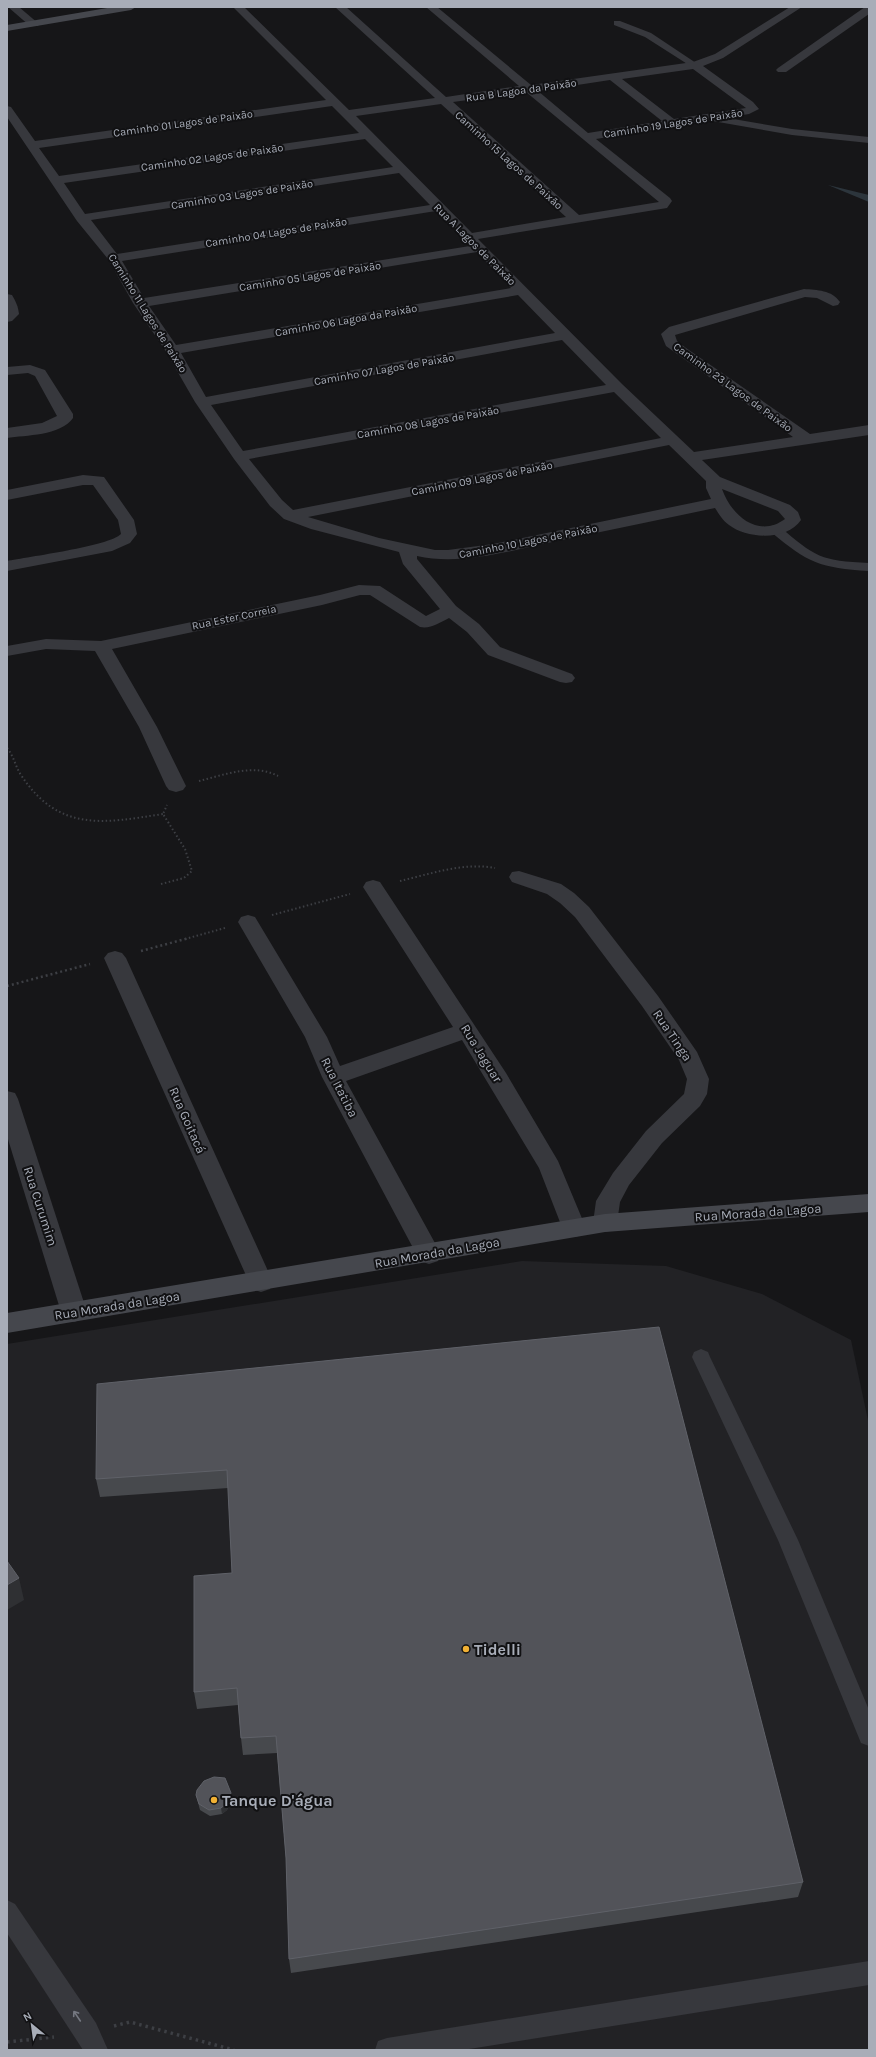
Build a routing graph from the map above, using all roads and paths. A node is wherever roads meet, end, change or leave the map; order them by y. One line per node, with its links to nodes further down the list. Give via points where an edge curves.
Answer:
1 (13, 7): 10 (street)
2 (132, 7): 7 (street)
3 (238, 7): 17 (street, Rua A Lagos de Paixão)
4 (340, 7): 16 (street, Caminho 15 Lagos de Paixão)
5 (431, 7): 15 (street)
6 (797, 7): 12 (street, Rua B Lagoa da Paixão, via 719,56)
7 (109, 9): 10 (street)
8 (869, 10): 13 (street)
9 (617, 23): 12 (lane, via 648,35)
10 (34, 24): 11 (street)
11 (8, 26)
12 (695, 65): 14 (street, Rua B Lagoa da Paixão); 20 (street, Caminho 19 Lagos de Paixão, via 753,108 749,111)
13 (782, 70)
14 (613, 77): 15 (street, Rua B Lagoa da Paixão); 21 (street)
15 (529, 89): 16 (street, Rua B Lagoa da Paixão); 23 (street)
16 (443, 101): 19 (street, Rua B Lagoa da Paixão); 30 (street, Caminho 15 Lagos de Paixão)
17 (334, 102): 19 (street, Rua A Lagos de Paixão); 25 (street, Caminho 01 Lagos de Paixão)
18 (7, 109): 25 (street, Caminho 11 Lagos de Paixão)
19 (347, 114): 22 (street, Rua A Lagos de Paixão)
20 (704, 118): 21 (street, Caminho 19 Lagos de Paixão); 24 (lane, via 792,132)
21 (671, 123): 23 (street, Caminho 19 Lagos de Paixão)
22 (368, 135): 26 (street, Rua A Lagos de Paixão); 27 (street, Caminho 02 Lagos de Paixão)
23 (586, 136): 30 (street, via 666,201)
24 (869, 140)
25 (32, 145): 27 (street, Caminho 11 Lagos de Paixão)
26 (403, 170): 28 (street, Rua A Lagos de Paixão); 29 (street, Caminho 03 Lagos de Paixão)
27 (56, 180): 29 (street, Caminho 11 Lagos de Paixão)
28 (439, 207): 31 (street, Rua A Lagos de Paixão); 33 (street, Caminho 04 Lagos de Paixão)
29 (82, 218): 33 (street, Caminho 11 Lagos de Paixão)
30 (576, 219): 31 (street)
31 (469, 237): 32 (street, Rua A Lagos de Paixão)
32 (480, 248): 34 (street, Rua A Lagos de Paixão); 37 (street, Caminho 05 Lagos de Paixão)
33 (114, 258): 37 (street, Caminho 11 Lagos de Paixão)
34 (521, 290): 39 (street, Rua A Lagos de Paixão); 40 (street, Caminho 06 Lagoa da Paixão)
35 (7, 298): 38 (street, via 12,314)
36 (833, 302): 46 (street, Caminho 23 Lagos de Paixão, via 820,294 804,293 674,330 668,334 671,343 681,351)
37 (140, 303): 40 (street, Caminho 11 Lagos de Paixão)
38 (7, 318)
39 (566, 335): 42 (street, Rua A Lagos de Paixão); 43 (street, Caminho 07 Lagos de Paixão)
40 (172, 350): 43 (street, Caminho 11 Lagos de Paixão)
41 (7, 371): 45 (street, via 22,368 36,370 64,411 65,418 42,427)
42 (617, 387): 47 (street, Rua A Lagos de Paixão); 48 (street, Caminho 08 Lagos de Paixão)
43 (202, 402): 48 (street, Caminho 11 Lagos de Paixão)
44 (869, 430): 46 (street)
45 (7, 433)
46 (806, 439): 49 (street)
47 (673, 440): 49 (street, Rua A Lagos de Paixão); 53 (street, Caminho 09 Lagos de Paixão)
48 (239, 456): 53 (street, Caminho 11 Lagos de Paixão, via 276,503)
49 (691, 457): 50 (street, Rua A Lagos de Paixão)
50 (714, 480): 52 (street, Rua A Lagos de Paixão, via 714,488); 54 (street, Rua A Lagos de Paixão, via 790,512 793,520)
51 (7, 495): 56 (street, via 96,480 121,512 130,534 124,540 106,547)
52 (720, 502): 54 (street, Rua A Lagos de Paixão, via 731,518 747,528 759,531); 55 (street, Caminho 10 Lagos de Paixão, via 473,553 435,555)
53 (290, 516): 55 (street, Caminho 10 Lagos de Paixão, via 317,526)
54 (775, 529): 57 (lane, via 818,561)
55 (407, 549): 58 (street, via 409,560)
56 (7, 566)
57 (869, 567)
58 (450, 610): 59 (street, Rua Ester Correia, via 426,622 374,590 364,589); 61 (street, via 499,654)
59 (100, 646): 60 (street, Rua Ester Correia, via 46,644); 64 (street, via 148,727)
60 (7, 651)
61 (566, 678)
62 (7, 748): 65 (path, via 21,774 46,805 62,815 90,822)
63 (278, 776): 64 (path, via 269,771 258,770)
64 (176, 786): 65 (path)
65 (163, 814): 67 (path, via 187,852 192,863 192,871 184,878)
66 (519, 877): 75 (street, Rua Tinga, via 547,884 582,912 650,1001 689,1058 698,1079 696,1094 692,1100 654,1137 621,1178 608,1201)
67 (161, 884)
68 (373, 887): 71 (street, Rua Jaguar)
69 (248, 922): 72 (street, Rua Itatiba, via 316,1037)
70 (115, 958): 78 (street, Rua Goitacá)
71 (467, 1030): 72 (street); 76 (street, Rua Jaguar, via 550,1167)
72 (333, 1076): 77 (street, Rua Itatiba)
73 (7, 1099): 79 (street, Rua Curumim)
74 (869, 1203): 75 (street, Rua Morada da Lagoa)
75 (605, 1223): 76 (street, Rua Morada da Lagoa)
76 (574, 1228): 77 (street, Rua Morada da Lagoa)
77 (429, 1254): 78 (street, Rua Morada da Lagoa)
78 (261, 1282): 79 (street, Rua Morada da Lagoa)
79 (74, 1312): 80 (street, Rua Morada da Lagoa)
80 (7, 1323)
81 (701, 1357): 82 (lane, via 788,1540)
82 (869, 1736)
83 (7, 1912): 85 (lane, one-way to 83, via 88,2032)
84 (869, 1973): 86 (lane)
85 (96, 2050)
86 (387, 2050)

